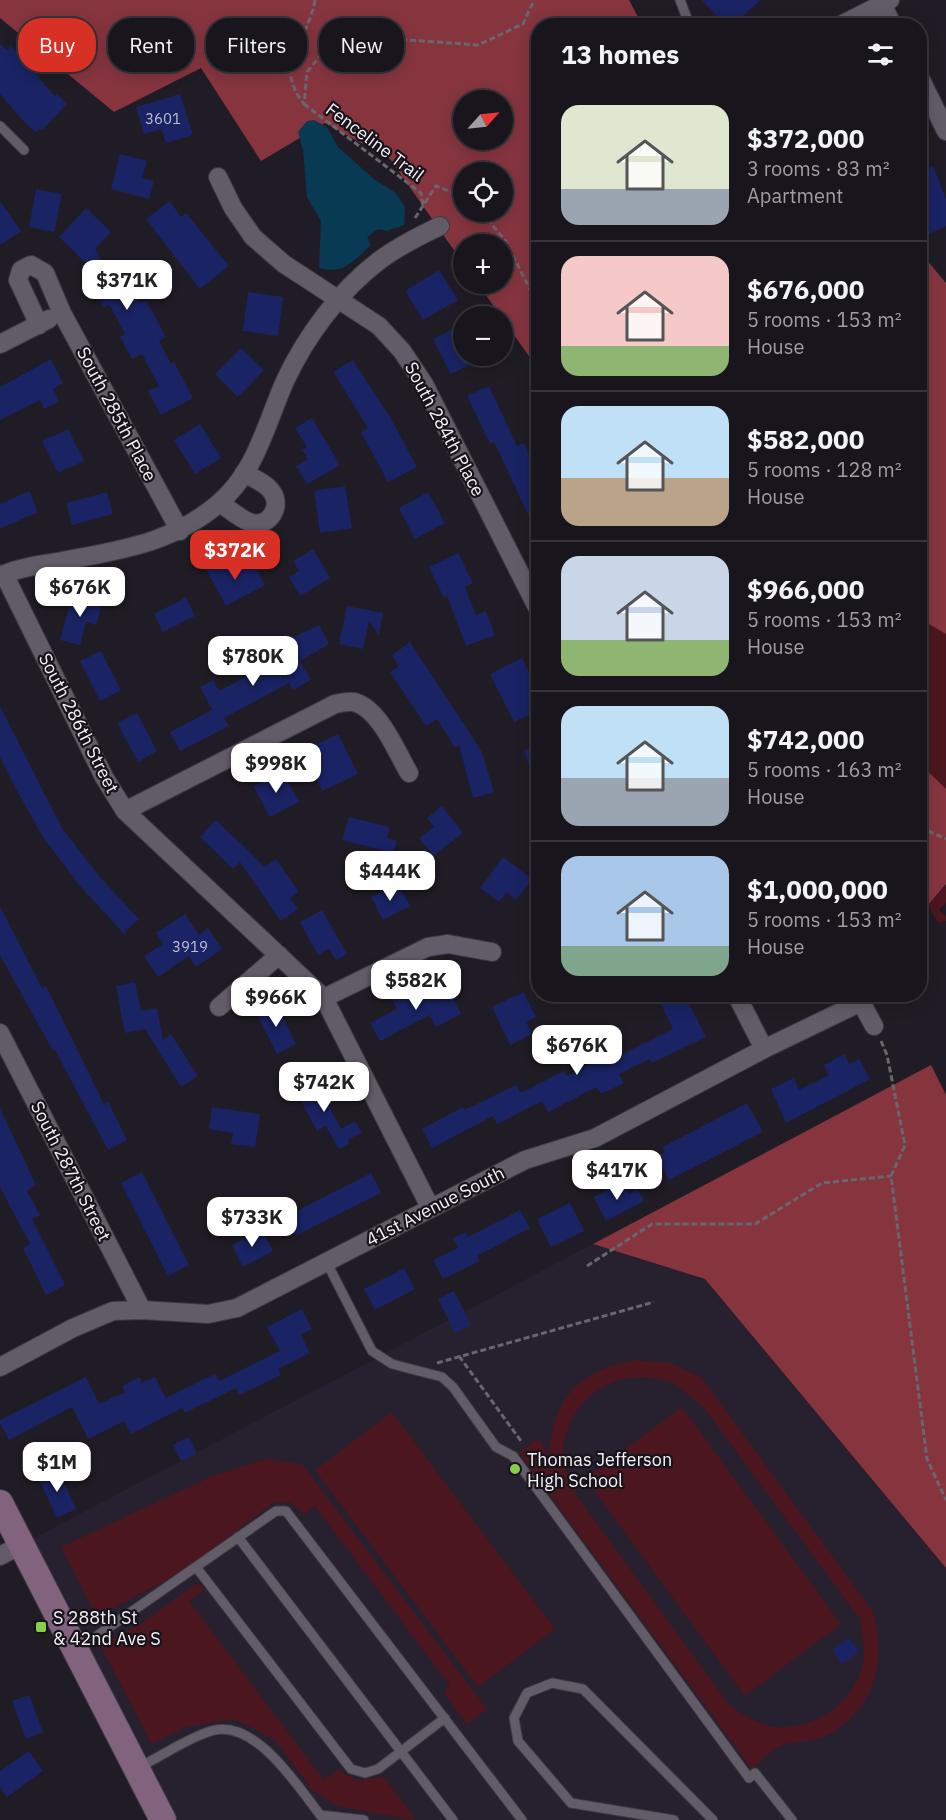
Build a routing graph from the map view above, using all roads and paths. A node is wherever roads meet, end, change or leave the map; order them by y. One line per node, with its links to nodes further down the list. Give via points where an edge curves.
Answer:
1 (315, 0): 9 (path, via 290,65 292,88)
2 (534, 0): 9 (path, via 523,24 477,45 366,37 330,44 307,72)
3 (680, 0): 5 (lane)
4 (884, 1): 6 (street); 7 (street)
5 (687, 18)
6 (853, 18)
7 (890, 18)
8 (927, 92): 11 (street)
9 (304, 104): 14 (path, Fenceline Trail, via 421,194 423,205 436,186)
10 (0, 126): 12 (lane)
11 (946, 131)
12 (24, 150)
13 (218, 177): 18 (street, South 284th Place, via 232,208 253,237 284,264)
14 (453, 193)
15 (490, 222): 17 (path, via 505,240)
16 (440, 226): 18 (street, via 378,261)
17 (531, 291)
18 (338, 300): 22 (street, via 310,335 262,443); 26 (street, South 284th Place, via 380,326 402,351 423,384)
19 (62, 313): 20 (street); 20 (street, South 285th Place, via 45,273 36,266 26,266 18,280); 24 (street, South 285th Place)
20 (39, 325): 21 (street)
21 (0, 344)
22 (244, 473): 23 (street); 23 (street, via 274,494 272,516 250,523)
23 (220, 503): 24 (street)
24 (180, 531): 25 (street, via 147,544)
25 (2, 575): 28 (street, South 286th Street)
26 (531, 595)
27 (410, 773): 28 (street, via 376,719 364,706 352,701 334,704)
28 (125, 811): 32 (street, South 286th Street)
29 (927, 830): 30 (path)
30 (946, 838)
31 (492, 952): 33 (street, via 448,944 428,947)
32 (279, 955): 33 (street, South 286th Street); 35 (street)
33 (324, 998): 40 (street, South 286th Street)
34 (740, 1002): 38 (street)
35 (219, 1007)
36 (874, 1026): 38 (street, 41st Avenue South, via 861,1002); 39 (path, via 887,1055 905,1145)
37 (0, 1033): 44 (street, South 287th Street)
38 (764, 1049): 40 (street, 41st Avenue South, via 595,1138 525,1160)
39 (891, 1176): 42 (path, via 822,1183 755,1224 652,1224); 49 (path, via 927,1459)
40 (430, 1207): 41 (street, 41st Avenue South)
41 (327, 1263): 44 (street, 41st Avenue South, via 237,1308 208,1314); 47 (lane, via 372,1352 392,1364)
42 (587, 1266)
43 (654, 1302): 45 (path)
44 (142, 1310): 46 (street, 41st Avenue South, via 113,1311 97,1317)
45 (459, 1356): 47 (path); 48 (path)
46 (0, 1366)
47 (412, 1369): 65 (lane, via 442,1377 496,1447 513,1456 749,1778 755,1773)
48 (521, 1441)
49 (946, 1500)
50 (0, 1503): 52 (main road)
51 (238, 1538): 53 (lane); 55 (lane, via 276,1511 286,1511); 56 (lane)
52 (11, 1551): 54 (main road)
53 (196, 1567): 54 (lane); 56 (lane, via 351,1769 365,1773 378,1769)
54 (76, 1650): 57 (main road)
55 (445, 1718): 56 (lane); 62 (lane)
56 (401, 1751): 61 (lane)
57 (136, 1769): 58 (lane, via 206,1733 228,1730 255,1740 277,1760); 59 (main road)
58 (322, 1817): 60 (lane)
59 (163, 1820)
60 (363, 1820)
61 (453, 1820)
62 (522, 1820)
63 (674, 1820): 64 (lane, via 571,1803 518,1741 514,1718 527,1693 552,1683 583,1689)
64 (713, 1820)
65 (792, 1820)

